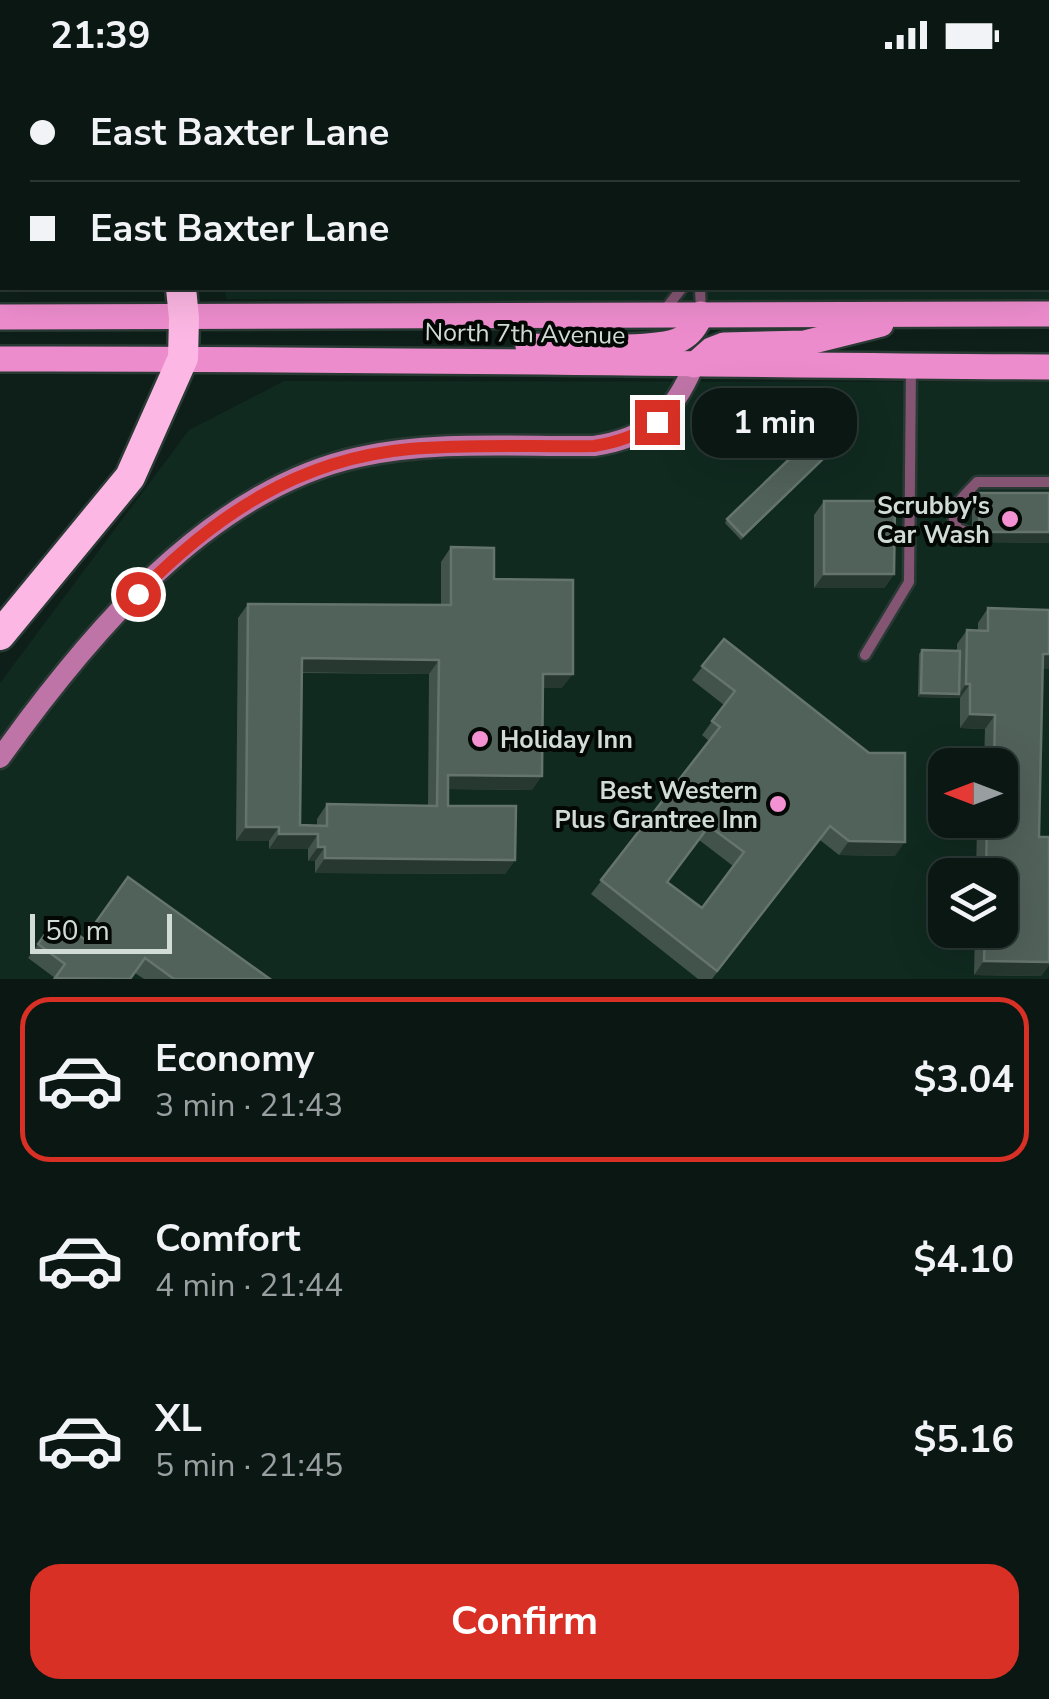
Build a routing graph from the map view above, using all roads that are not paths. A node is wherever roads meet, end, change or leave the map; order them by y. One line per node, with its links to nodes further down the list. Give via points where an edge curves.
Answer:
1 (680, 290): 4 (lane)
2 (700, 290): 5 (lane)
3 (182, 303): 4 (main road, North 7th Avenue); 8 (main road, North 7th Avenue); 9 (highway)
4 (661, 314): 5 (main road, North 7th Avenue)
5 (701, 314): 6 (main road, North 7th Avenue); 11 (main road, via 690,333 668,344 500,347)
6 (920, 314): 7 (main road, North 7th Avenue); 12 (main road, via 804,342 724,345)
7 (1049, 314)
8 (0, 317)
9 (183, 358): 10 (main road, North 7th Avenue); 11 (main road, North 7th Avenue); 17 (highway, via 130,477)
10 (0, 359)
11 (414, 362): 12 (main road, North 7th Avenue)
12 (694, 365): 13 (main road, North 7th Avenue); 19 (main road, via 682,393 657,422 616,442 407,449 357,457 263,494 189,544 82,650)
13 (911, 366): 14 (main road, North 7th Avenue); 18 (lane, via 909,582)
14 (1049, 366)
15 (1049, 482): 16 (lane, via 978,482 954,506 952,521)
16 (972, 534)
17 (0, 635)
18 (865, 655)
19 (0, 758)

